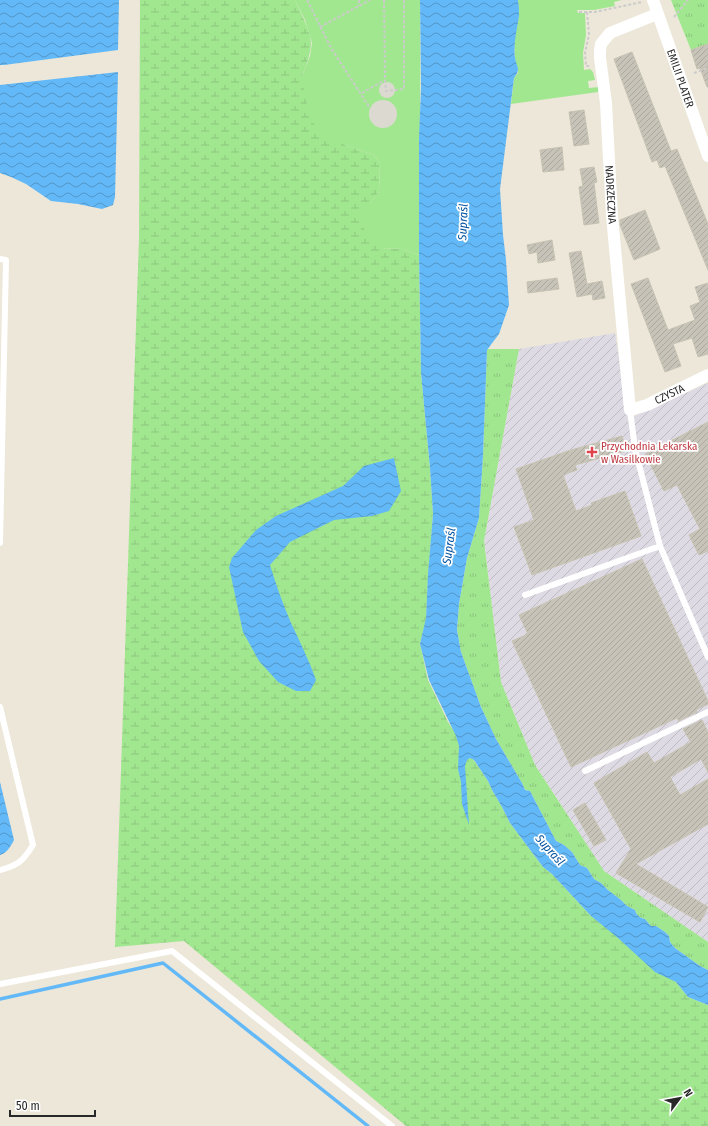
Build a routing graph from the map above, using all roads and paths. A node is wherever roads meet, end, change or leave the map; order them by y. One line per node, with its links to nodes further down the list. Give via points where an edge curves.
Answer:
1 (307, 0): 12 (path)
2 (359, 0): 8 (path)
3 (370, 0): 8 (path)
4 (384, 0): 15 (path)
5 (404, 0): 15 (path, via 404,89 386,91)
6 (688, 0): 11 (path)
7 (649, 1): 9 (path, via 595,12); 10 (street, EMILII PLATER)
8 (359, 6): 12 (path)
9 (579, 12)
10 (658, 14): 18 (street, EMILII PLATER); 21 (street, NADRZECZNA, via 610,33 601,44 600,50)
11 (674, 17)
12 (320, 27): 16 (path)
13 (708, 68): 14 (path)
14 (694, 73)
15 (385, 80): 16 (path)
16 (361, 94): 17 (path)
17 (370, 108)
18 (708, 156)
19 (0, 259): 22 (lane, via 6,260)
20 (708, 375): 21 (street, CZYSTA, via 647,405)
21 (630, 410): 23 (lane, via 635,449)
22 (0, 543)
23 (660, 546): 24 (lane); 25 (lane)
24 (526, 595)
25 (708, 657)
26 (0, 707): 29 (lane, via 33,845 24,858 13,866)
27 (708, 712): 28 (lane)
28 (585, 771)
29 (0, 870)
30 (0, 984): 31 (lane, via 172,950)
31 (392, 1126)

